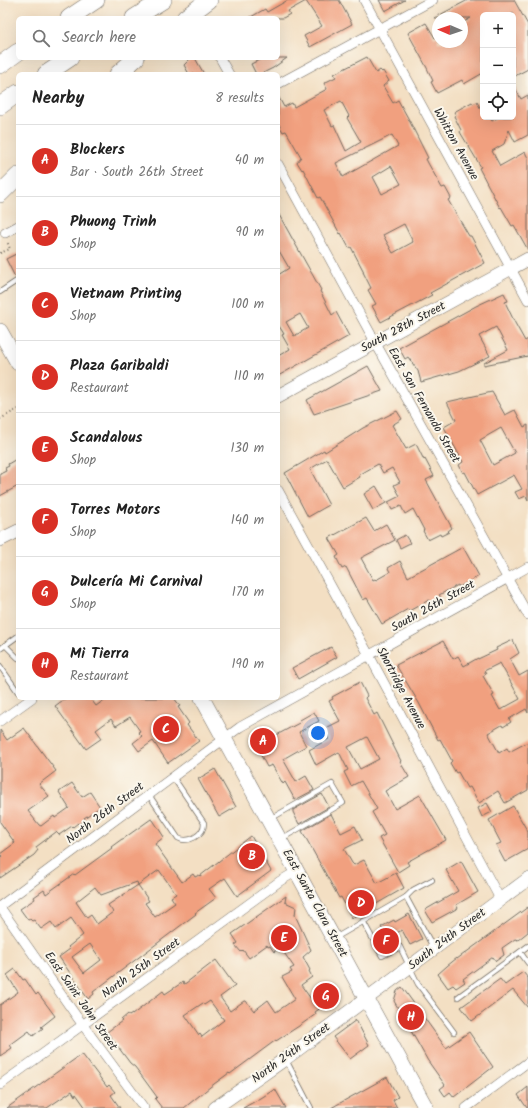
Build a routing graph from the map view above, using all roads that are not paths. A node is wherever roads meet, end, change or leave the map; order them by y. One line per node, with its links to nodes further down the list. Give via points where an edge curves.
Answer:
1 (96, 0): 6 (highway)
2 (163, 0): 7 (highway)
3 (209, 0): 8 (highway)
4 (364, 0): 9 (street, Whitton Avenue)
5 (433, 0): 9 (street)
6 (72, 16)
7 (137, 16)
8 (188, 16)
9 (380, 29): 18 (street); 27 (street, Whitton Avenue)
10 (16, 53): 14 (highway)
11 (67, 60): 15 (highway)
12 (134, 60): 16 (highway)
13 (221, 60): 17 (street)
14 (0, 65)
15 (49, 72)
16 (120, 72)
17 (228, 72)
18 (280, 83)
19 (16, 94): 20 (highway)
20 (0, 106)
21 (280, 168): 32 (street, East San Fernando Street)
22 (16, 178): 23 (highway)
23 (0, 194)
24 (16, 227): 25 (street)
25 (4, 233)
26 (528, 259): 27 (main road, South 28th Street)
27 (511, 268): 30 (street, Whitton Avenue); 32 (main road, South 28th Street)
28 (16, 281): 29 (lane)
29 (0, 292)
30 (528, 300)
31 (0, 331): 33 (main road)
32 (375, 342): 34 (main road, South 28th Street); 39 (street, East San Fernando Street)
33 (16, 355)
34 (280, 395)
35 (280, 494): 44 (street, Shortridge Avenue)
36 (16, 532): 37 (main road)
37 (0, 540)
38 (528, 568): 39 (street, South 26th Street)
39 (508, 578): 40 (street, East San Fernando Street); 44 (street, South 26th Street)
40 (528, 615)
41 (16, 637): 42 (lane)
42 (5, 645): 43 (lane); 45 (lane)
43 (0, 649)
44 (369, 655): 51 (street, South 26th Street); 60 (street, Shortridge Avenue)
45 (16, 656)
46 (0, 666): 47 (lane)
47 (16, 689)
48 (26, 700): 50 (street)
49 (203, 700): 51 (main road, East Santa Clara Street)
50 (2, 718)
51 (224, 738): 52 (street, North 26th Street); 54 (main road, East Santa Clara Street)
52 (173, 777): 53 (street, North 26th Street); 53 (lane, via 204,824 202,832 187,840 178,838)
53 (149, 795): 61 (street, North 26th Street)
54 (269, 820): 55 (main road, East Santa Clara Street); 55 (lane, via 332,784 343,804)
55 (280, 840): 56 (main road, East Santa Clara Street)
56 (297, 871): 63 (main road, East Santa Clara Street); 71 (street, North 25th Street)
57 (528, 879): 60 (main road, South 24th Street)
58 (432, 880): 59 (lane)
59 (406, 896): 62 (lane); 65 (lane)
60 (500, 899): 65 (main road, South 24th Street)
61 (0, 906): 71 (street, East Saint John Street)
62 (363, 921): 63 (lane); 68 (lane, via 382,956 400,947)
63 (334, 938): 70 (main road, East Santa Clara Street)
64 (528, 946): 66 (lane)
65 (434, 948): 68 (main road, South 24th Street)
66 (520, 952): 67 (lane); 69 (lane)
67 (528, 963)
68 (410, 966): 70 (main road, South 24th Street); 72 (lane, via 418,984)
69 (458, 997)
70 (367, 998): 73 (main road, North 24th Street); 79 (main road, East Santa Clara Street)
71 (83, 1025): 75 (street, North 25th Street); 76 (street, East Saint John Street)
72 (454, 1032)
73 (285, 1059): 77 (main road, North 24th Street); 78 (lane)
74 (528, 1062): 80 (street)
75 (0, 1085)
76 (144, 1108)
77 (215, 1108)
78 (310, 1108)
79 (426, 1108)
80 (466, 1108)

